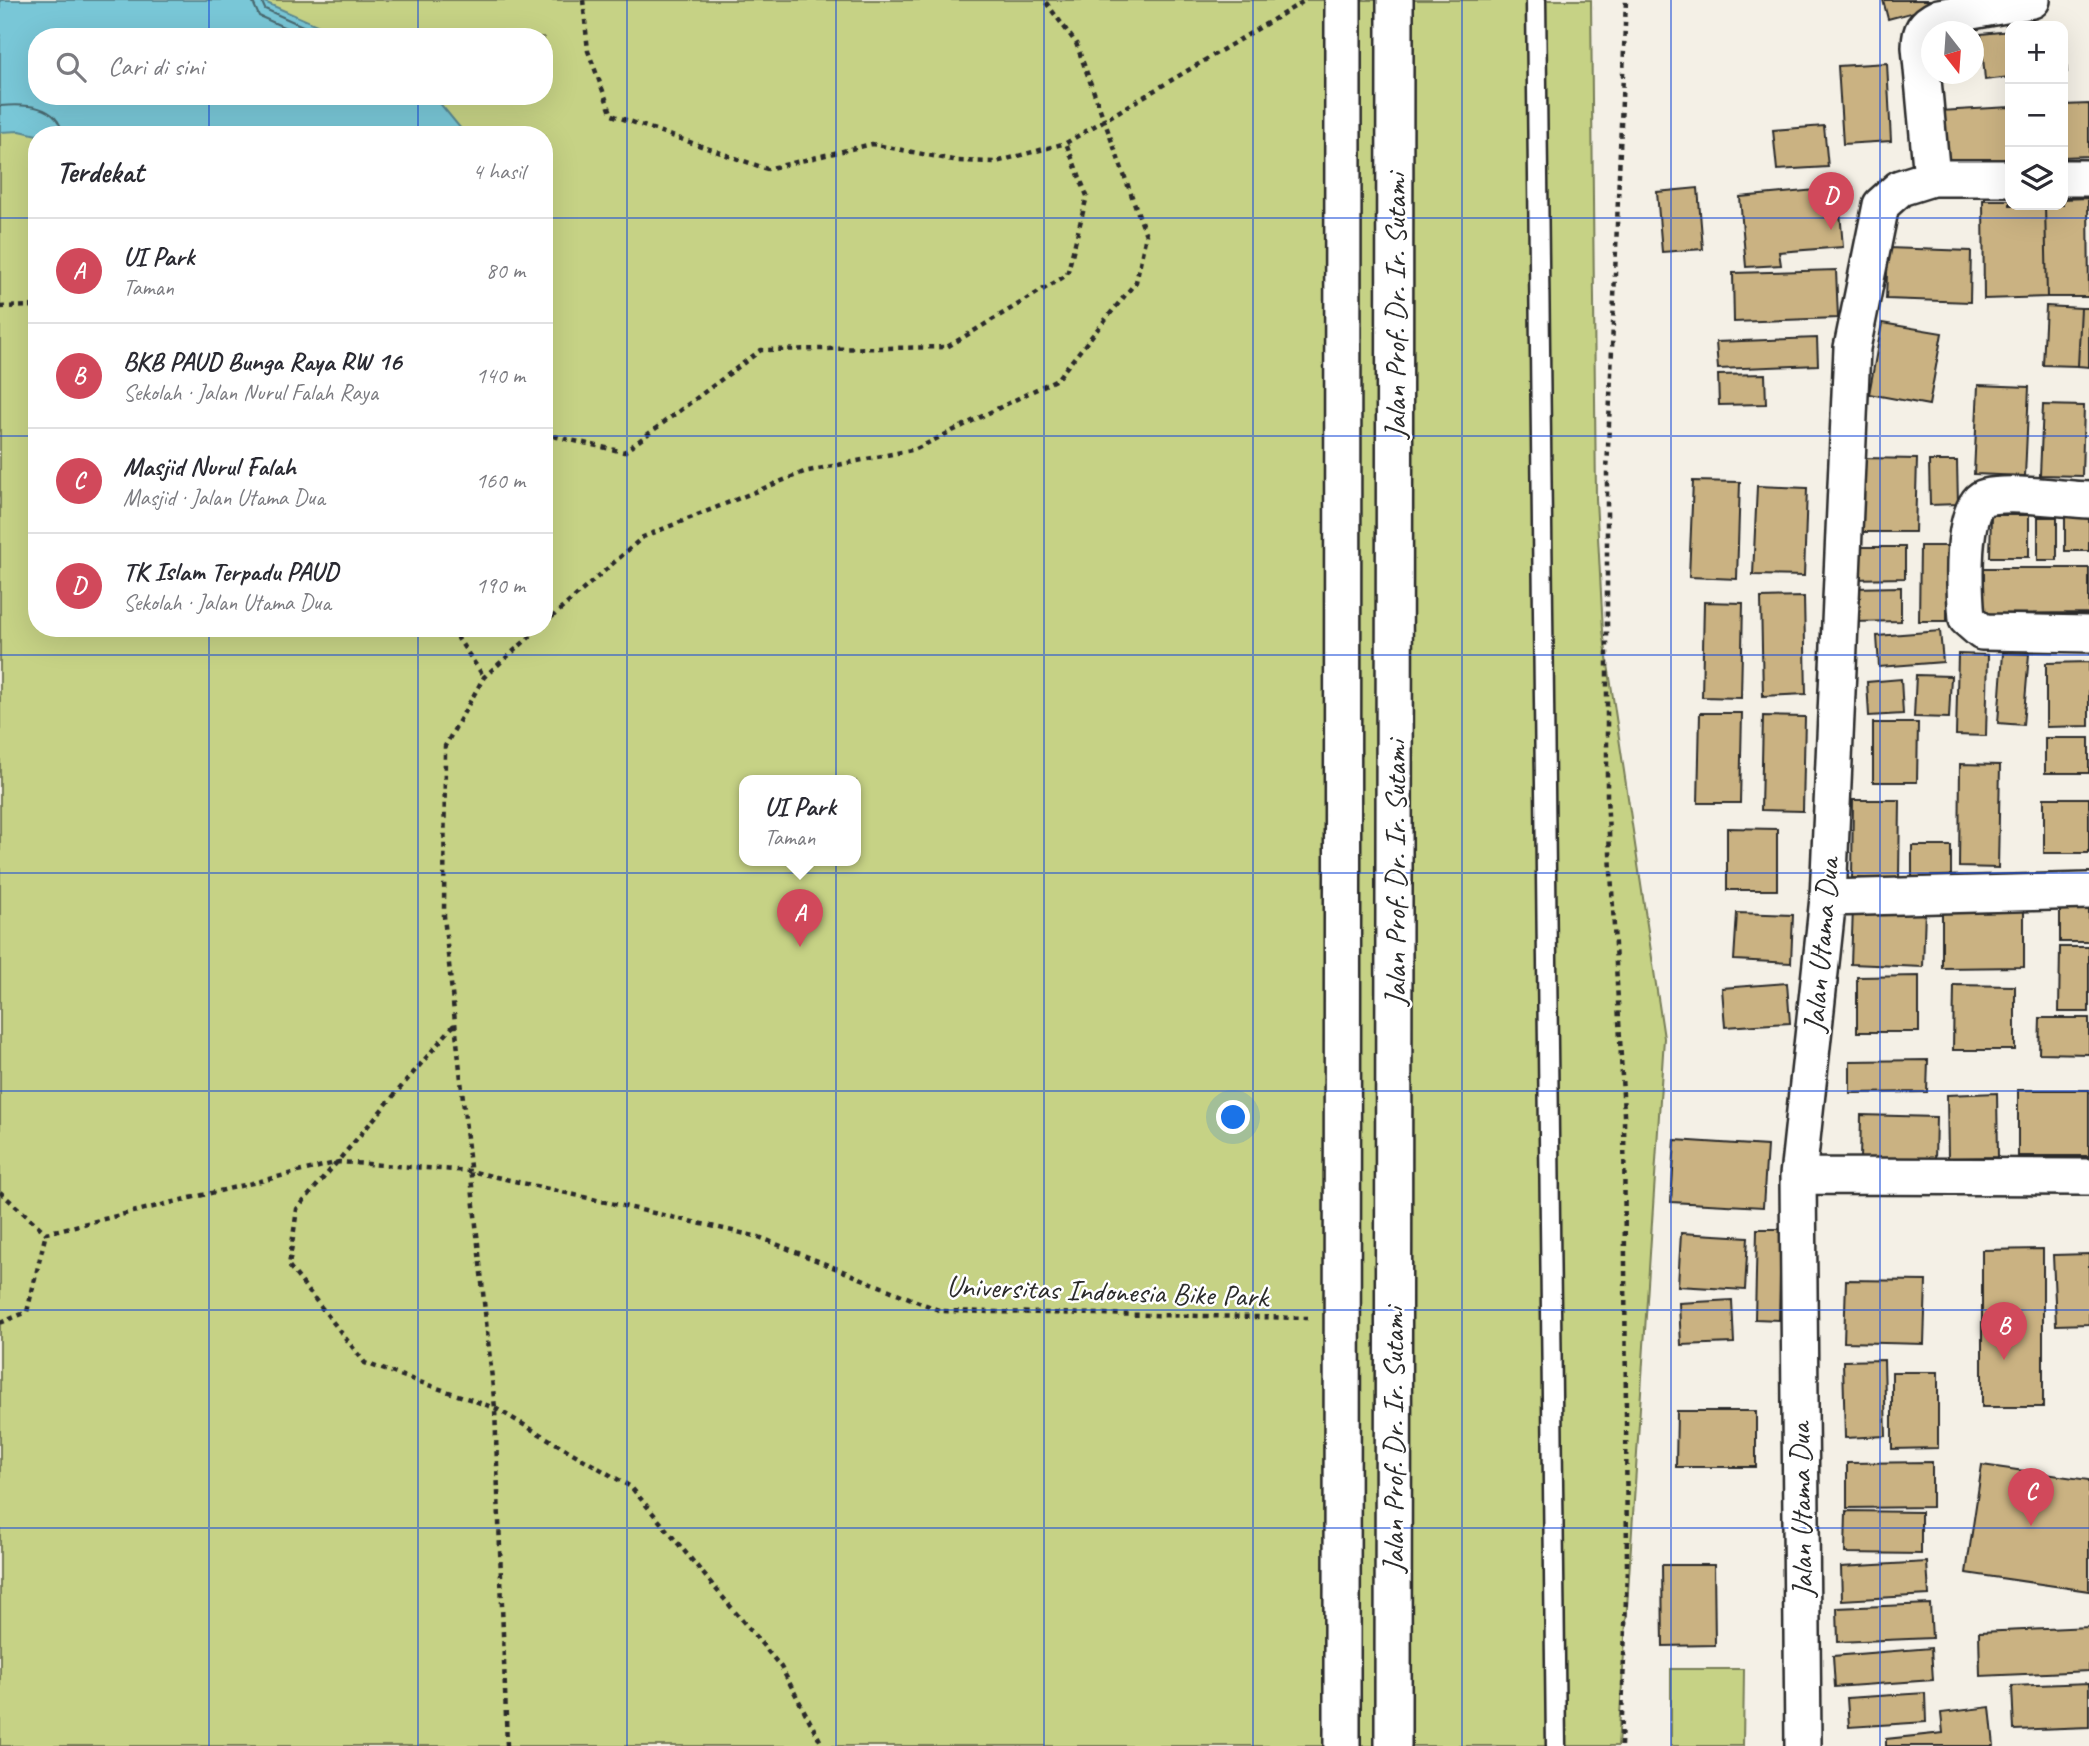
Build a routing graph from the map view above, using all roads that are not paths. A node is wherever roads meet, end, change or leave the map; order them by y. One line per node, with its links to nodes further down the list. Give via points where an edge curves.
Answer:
1 (1343, 0): 15 (street, Jalan Prof. Dr. Ir. Sutami)
2 (1395, 0): 16 (street, Jalan Prof. Dr. Ir. Sutami)
3 (1536, 0): 17 (lane)
4 (2032, 0): 5 (street, via 1926,23 1920,47)
5 (1932, 178): 6 (street, Jalan Utama Dua); 12 (street, Jalan Utama Dua, via 1900,188 1881,205 1852,348)
6 (2005, 178)
7 (2068, 178): 8 (street)
8 (2089, 178)
9 (2089, 500): 10 (street, via 1984,497 1968,518 1965,600 1967,619 1982,632)
10 (2089, 634)
11 (2089, 891): 12 (street)
12 (1828, 898): 13 (street, Jalan Utama Dua)
13 (1798, 1176): 14 (street); 18 (street, Jalan Utama Dua)
14 (2089, 1177)
15 (1342, 1746)
16 (1393, 1746)
17 (1556, 1746)
18 (1803, 1746)

